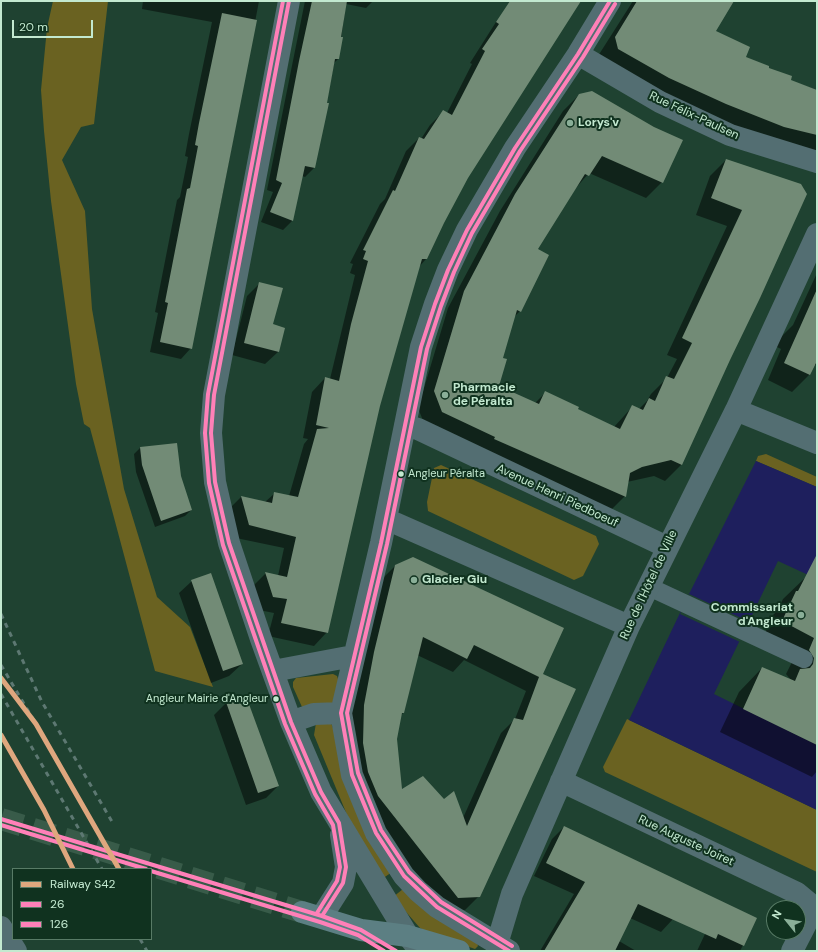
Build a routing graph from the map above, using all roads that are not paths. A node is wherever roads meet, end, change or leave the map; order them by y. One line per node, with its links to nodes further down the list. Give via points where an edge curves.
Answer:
1 (289, 1): 15 (street, via 214,395 211,433 215,482 229,543)
2 (610, 1): 3 (street)
3 (578, 54): 4 (street, Rue Félix-Paulsen, via 660,102 730,135); 7 (street, via 515,148 467,230 448,270 421,347)
4 (817, 162)
5 (817, 234): 6 (street, Rue de l'Hôtel de Ville)
6 (736, 410): 8 (street); 10 (street, Rue de l'Hôtel de Ville)
7 (404, 425): 9 (street); 10 (street, Avenue Henri Piedboeuf)
8 (817, 443)
9 (386, 519): 12 (street); 13 (street)
10 (666, 547): 11 (street, Rue de l'Hôtel de Ville)
11 (647, 586): 12 (street, Rue de l'Hôtel de Ville); 14 (street)
12 (629, 626): 18 (street, Rue de l'Hôtel de Ville)
13 (353, 656): 15 (street); 16 (street)
14 (804, 659)
15 (273, 671): 17 (street)
16 (341, 713): 17 (street, via 314,714); 23 (street, via 352,775 376,833 404,876 437,907)
17 (291, 722): 19 (street, via 321,792)
18 (561, 781): 23 (street, Rue de l'Hôtel de Ville, via 512,894); 26 (street, Rue Auguste Joiret, via 797,893 809,903 810,916)
19 (340, 824): 20 (street, via 346,867 343,883); 22 (street)
20 (312, 914): 22 (main road)
21 (1, 927): 24 (street)
22 (408, 946): 25 (main road)
23 (503, 947)
24 (16, 951)
25 (459, 951)
26 (792, 951)

